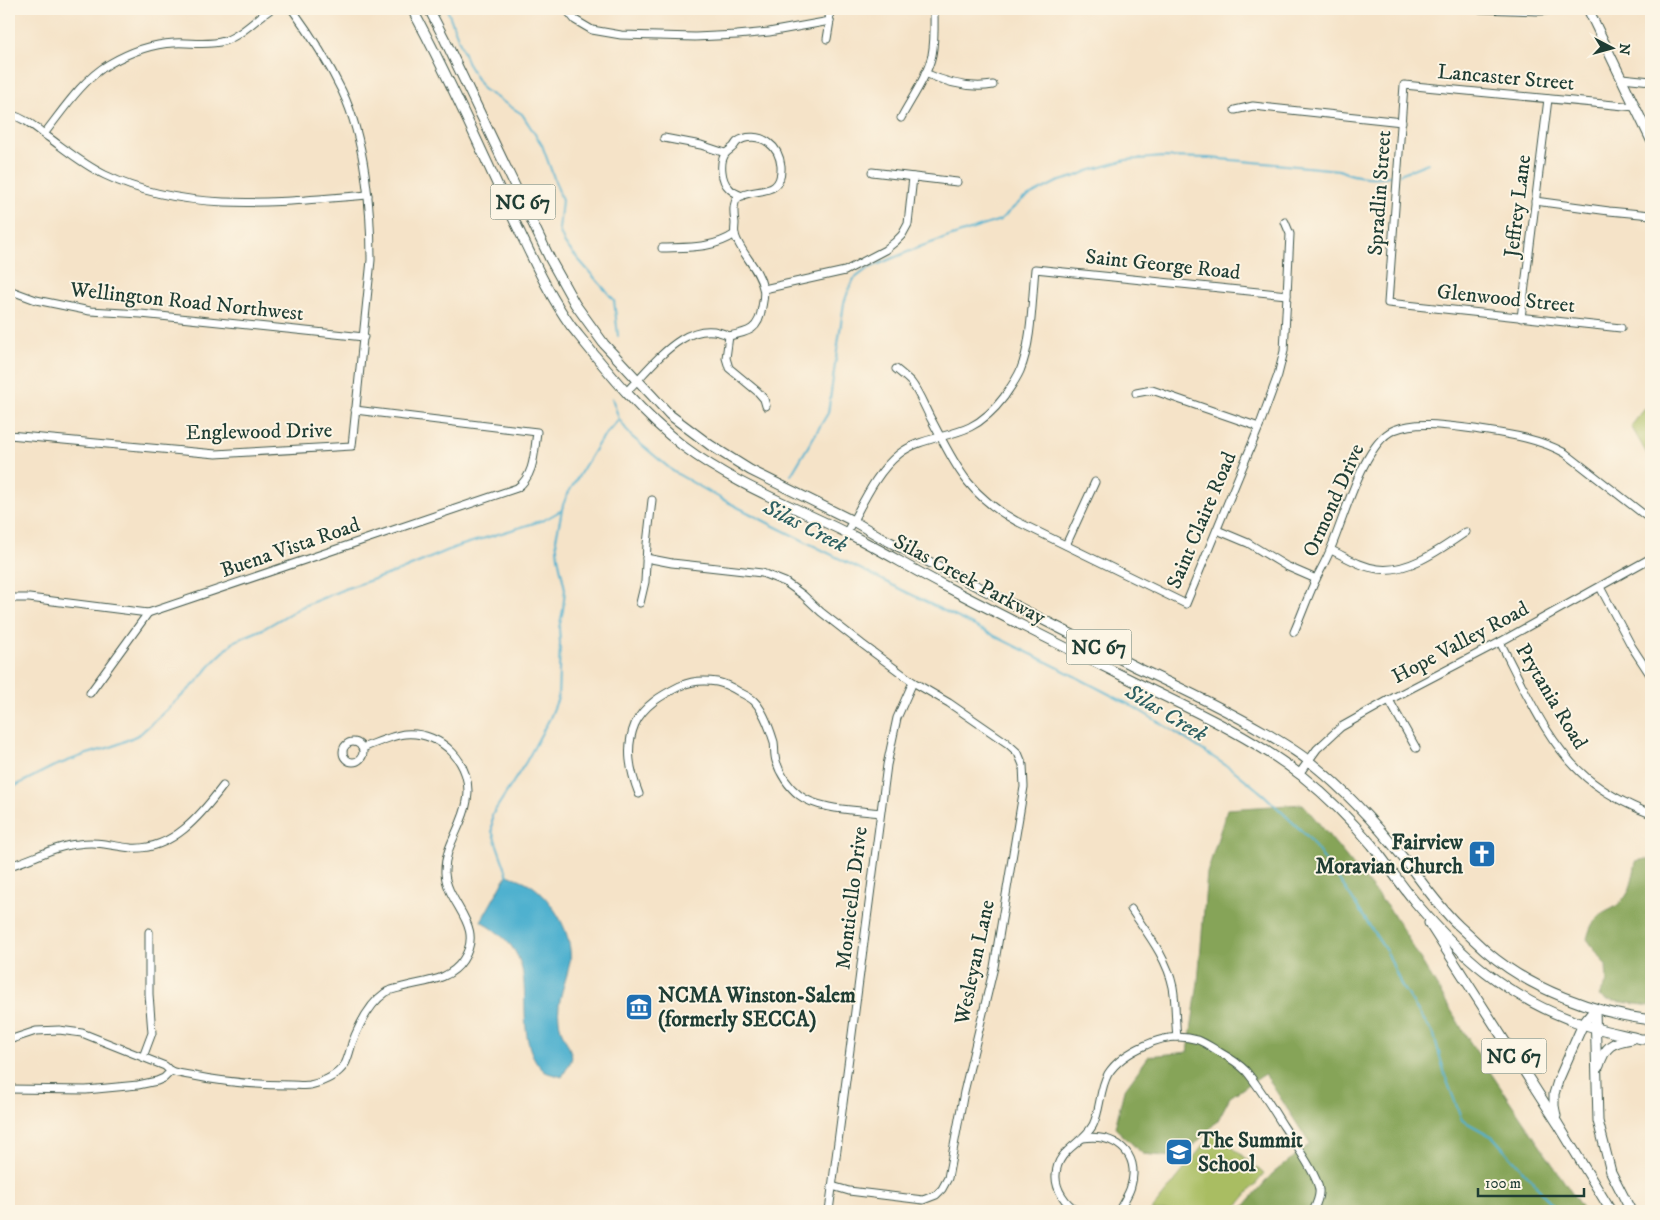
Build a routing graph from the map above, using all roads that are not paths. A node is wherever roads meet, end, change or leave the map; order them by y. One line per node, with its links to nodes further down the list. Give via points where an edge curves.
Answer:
1 (271, 9): 23 (street, via 226,40 207,44 158,45 107,65 74,96)
2 (292, 9): 30 (street, via 311,35 348,106)
3 (412, 9): 47 (main road, Silas Creek Parkway / NC 67, via 549,291 570,326)
4 (429, 9): 46 (main road, Silas Creek Parkway / NC 67, via 575,304 604,344)
5 (566, 9): 10 (street, via 575,20 592,30 621,36 737,35)
6 (828, 9): 10 (street)
7 (934, 9): 12 (street, via 932,56)
8 (1480, 9): 9 (street)
9 (1587, 9): 13 (main road)
10 (830, 21): 11 (street)
11 (827, 39)
12 (925, 73): 15 (street, via 964,86); 21 (street)
13 (1622, 78): 14 (street); 18 (main road)
14 (1651, 81)
15 (993, 85)
16 (1404, 85): 17 (street, Lancaster Street); 22 (street, Spradlin Street)
17 (1548, 99): 18 (street, Lancaster Street); 32 (street, Jeffrey Lane)
18 (1636, 107): 25 (main road)
19 (1235, 110): 22 (street, via 1253,106)
20 (9, 114): 23 (street, via 32,123)
21 (901, 118)
22 (1402, 122): 40 (street, Spradlin Street)
23 (44, 134): 30 (street, via 104,174 162,194 245,202)
24 (664, 138): 26 (street, via 701,144)
25 (1651, 140)
26 (726, 153): 31 (street, via 724,182 730,190); 31 (street, via 739,141 752,137 772,146 780,160 780,173 773,187)
27 (872, 172): 28 (street)
28 (913, 177): 29 (street); 37 (street, via 908,224 902,235 885,250 845,271)
29 (957, 182)
30 (368, 195): 44 (street, via 372,260)
31 (742, 196): 35 (street, via 734,205)
32 (1536, 201): 33 (street); 41 (street, Jeffrey Lane)
33 (1651, 215)
34 (1285, 222): 39 (street, Saint Claire Road, via 1290,234)
35 (735, 234): 36 (street, via 709,246); 37 (street)
36 (662, 248)
37 (764, 289): 43 (street, via 761,314 755,326 744,333)
38 (9, 290): 44 (street, Wellington Road Northwest, via 36,300 90,311)
39 (1287, 295): 51 (street, Saint Claire Road, via 1282,359); 54 (street, Saint George Road, via 1035,269 1025,356 1017,378 998,404 979,421)
40 (1388, 303): 41 (street, Glenwood Street)
41 (1520, 318): 42 (street, Glenwood Street)
42 (1621, 328)
43 (729, 336): 46 (street, via 719,331 684,337); 49 (street, via 726,358 729,368 758,392)
44 (364, 337): 50 (street)
45 (896, 369): 54 (street, Saint Claire Road, via 912,383)
46 (638, 381): 47 (street); 58 (main road, Silas Creek Parkway / NC 67, via 670,415 710,445 750,470)
47 (626, 392): 61 (main road, Silas Creek Parkway / NC 67, via 682,445 711,465 774,500)
48 (1136, 393): 51 (street, via 1152,390)
49 (766, 406)
50 (355, 410): 52 (street, Englewood Drive); 53 (street, Englewood Drive, via 352,446 216,454)
51 (1259, 427): 59 (street, Saint Claire Road)
52 (537, 432): 70 (street, Buena Vista Road, via 531,470 517,488)
53 (9, 435)
54 (940, 436): 58 (street, via 900,453 887,465); 62 (street, Saint Claire Road, via 964,478 986,502 999,512)
55 (1095, 482): 62 (street)
56 (652, 500): 64 (street)
57 (1651, 520): 63 (street, Ormond Drive, via 1551,445 1494,432 1417,425 1389,432 1377,443 1355,486)
58 (853, 521): 61 (street); 79 (main road, Silas Creek Parkway / NC 67, via 1240,718)
59 (1217, 530): 62 (street, Saint Claire Road, via 1186,604); 66 (street)
60 (1466, 532): 63 (street, via 1440,551 1388,570 1369,567)
61 (846, 533): 80 (main road, Silas Creek Parkway / NC 67, via 1208,719)
62 (1066, 545)
63 (1331, 550): 66 (street, Ormond Drive)
64 (646, 558): 69 (street); 74 (street, Wesleyan Lane, via 762,573 784,582)
65 (1651, 558): 67 (street, Hope Valley Road)
66 (1316, 579): 71 (street, Ormond Drive)
67 (1600, 587): 72 (street, Hope Valley Road); 73 (street)
68 (9, 598): 70 (street, Buena Vista Road)
69 (640, 603)
70 (148, 613): 75 (street)
71 (1294, 632)
72 (1500, 642): 76 (street, Hope Valley Road); 84 (street, Prytania Road, via 1546,726 1575,766 1616,798)
73 (1651, 676)
74 (913, 682): 83 (street, Monticello Drive, via 898,718); 103 (street, Wesleyan Lane, via 949,703 1018,753 1023,765 1024,787 994,967 964,1092 948,1178 936,1195 923,1200)
75 (90, 693)
76 (1389, 700): 78 (street); 79 (street, Hope Valley Road, via 1341,727 1317,749)
77 (362, 748): 98 (street, via 404,734 420,735 454,752 463,767 468,800 445,859 449,888 464,913 470,932 469,947 462,961 445,977 385,993 371,1007 358,1028 345,1064 332,1077 308,1085 281,1085)
78 (1416, 748)
79 (1310, 761): 80 (street, Hope Valley Road); 89 (main road, Silas Creek Parkway / NC 67, via 1379,828 1457,924 1486,951 1519,974)
80 (1299, 774): 86 (main road, Silas Creek Parkway / NC 67, via 1350,820)
81 (223, 786): 85 (street, via 192,824 158,843 133,848 98,842 76,844)
82 (639, 794): 83 (street, via 629,762 630,738 646,707 665,693 689,682 714,682 728,684 754,701 766,720 776,760 786,782 800,796 829,807)
83 (880, 813): 103 (street, Monticello Drive)
84 (1651, 814)
85 (9, 866)
86 (1416, 902): 91 (main road, Silas Creek Parkway, via 1485,973 1540,1007); 101 (main road, NC 67)
87 (1130, 909): 93 (street, via 1161,954 1169,972 1176,1007)
88 (148, 932): 97 (street, via 152,1033)
89 (1594, 1009): 90 (main road, Silas Creek Parkway); 91 (main road); 92 (main road)
90 (1651, 1020)
91 (1584, 1024): 92 (main road, Silas Creek Parkway); 101 (main road, via 1554,1094)
92 (1596, 1028): 94 (main road, Silas Creek Parkway); 99 (main road)
93 (1177, 1037): 102 (street, via 1149,1043 1116,1064 1104,1083 1093,1123); 107 (street, via 1199,1040 1245,1070 1311,1170 1319,1190)
94 (1637, 1038): 95 (main road, Silas Creek Parkway); 99 (main road, via 1621,1040 1607,1048)
95 (1651, 1039)
96 (9, 1040): 97 (street, via 36,1031 59,1030 82,1033)
97 (143, 1057): 98 (street)
98 (171, 1071): 100 (street, via 157,1081 86,1090)
99 (1597, 1073): 109 (main road, via 1598,1121 1611,1172)
100 (9, 1089)
101 (1558, 1124): 108 (main road, NC 67)
102 (1082, 1138): 105 (street, via 1061,1156 1055,1177 1066,1201); 106 (street, via 1096,1136 1110,1140 1121,1146 1128,1156 1133,1178)
103 (832, 1186): 104 (street, Monticello Drive)
104 (829, 1211)
105 (1078, 1211)
106 (1119, 1211)
107 (1313, 1211)
108 (1610, 1211)
109 (1631, 1211)

